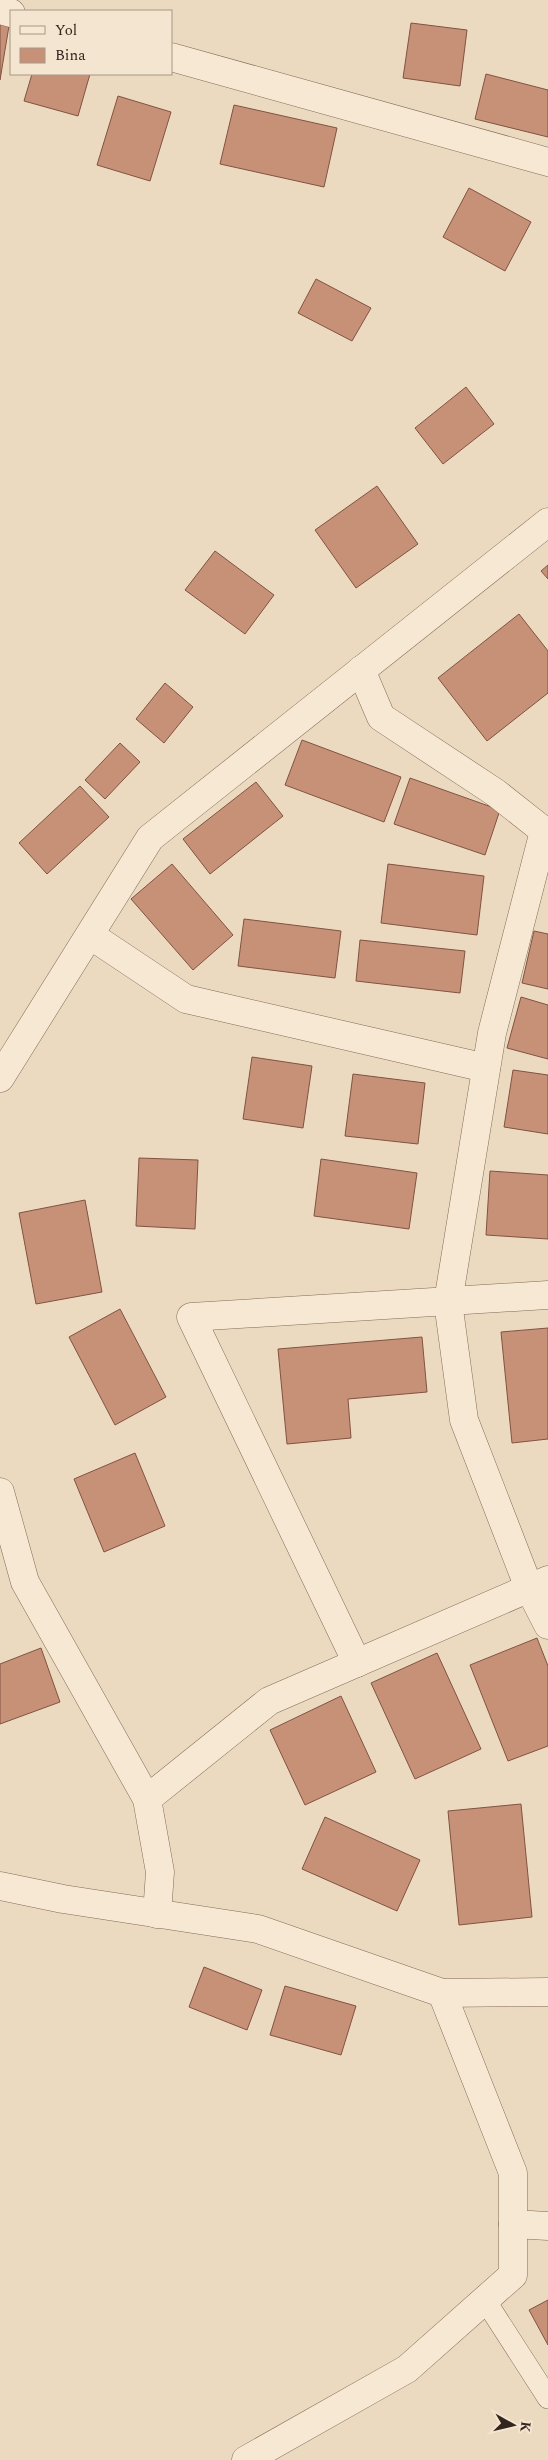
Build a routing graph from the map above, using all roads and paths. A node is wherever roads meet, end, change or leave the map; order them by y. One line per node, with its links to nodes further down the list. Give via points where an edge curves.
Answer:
1 (172, 57): 2 (street)
2 (548, 162)
3 (548, 522): 4 (street)
4 (361, 670): 5 (street, via 381,717 496,793); 6 (street, via 150,838)
5 (546, 832): 7 (street, via 492,1033)
6 (90, 934): 7 (street, via 186,999); 8 (street)
7 (486, 1068): 10 (street)
8 (0, 1078)
9 (548, 1295): 10 (street)
10 (448, 1302): 12 (street, via 464,1420); 14 (street, via 191,1317)
11 (0, 1492): 15 (street, via 25,1582)
12 (538, 1584): 13 (street); 14 (street)
13 (548, 1625)
14 (357, 1663): 15 (street, via 269,1701)
15 (147, 1799): 17 (street, via 160,1872)
16 (0, 1886): 17 (street)
17 (157, 1914): 19 (street, via 258,1930)
18 (548, 1992): 19 (street)
19 (442, 1993): 20 (street, via 513,2173)
20 (513, 2224): 21 (street); 22 (street, via 513,2275)
21 (548, 2226)
22 (485, 2300): 23 (lane); 24 (street, via 407,2369)
23 (548, 2398)
24 (246, 2460)

